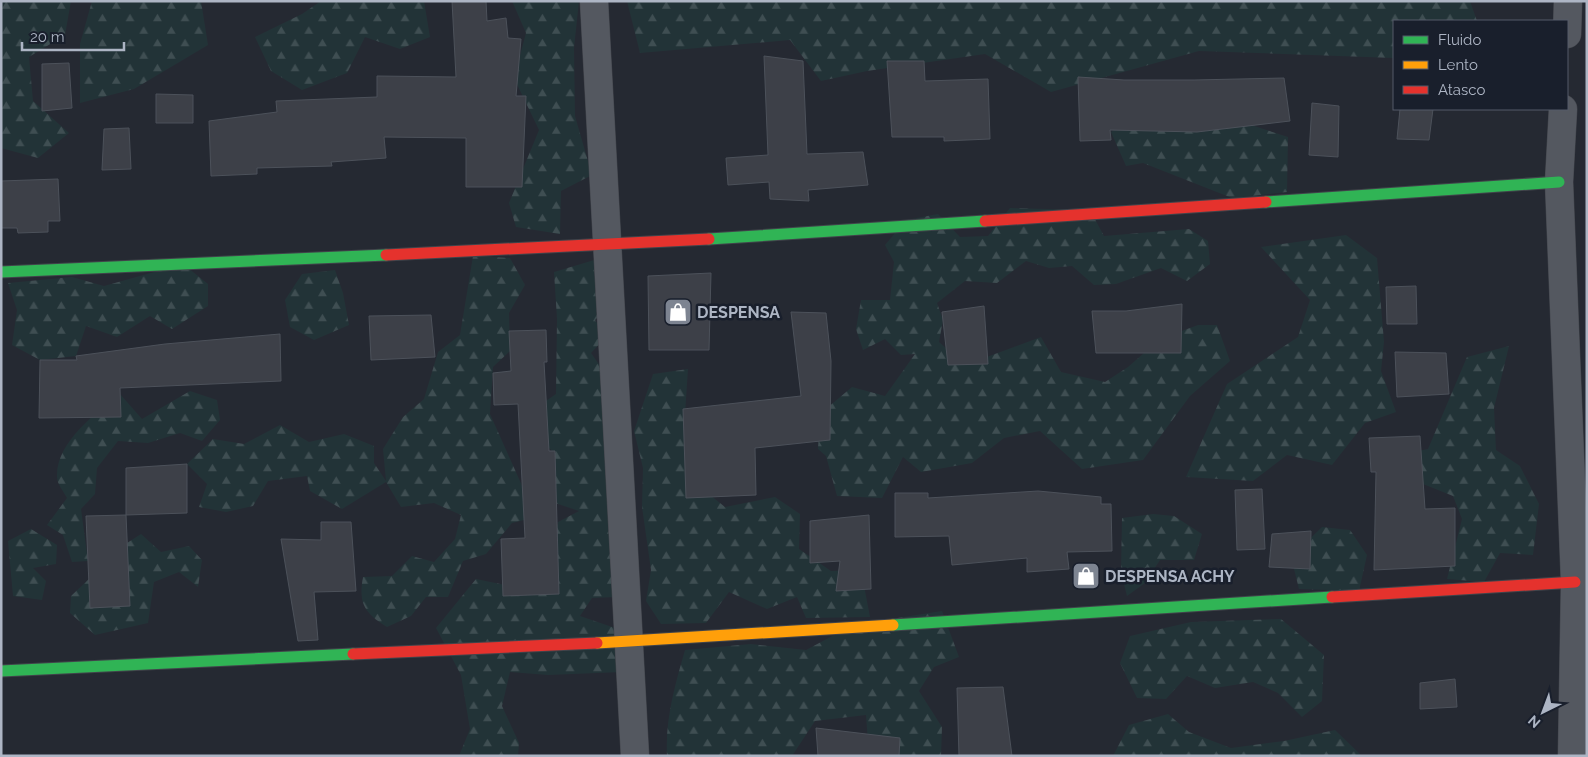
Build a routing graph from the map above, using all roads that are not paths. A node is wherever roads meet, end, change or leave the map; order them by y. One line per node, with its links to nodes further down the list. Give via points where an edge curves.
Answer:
1 (594, 1): 6 (street)
2 (1568, 1): 3 (street)
3 (1567, 20)
4 (1563, 110): 5 (street)
5 (1559, 182): 6 (street); 8 (street)
6 (607, 246): 7 (street); 9 (street)
7 (1, 272)
8 (1575, 582): 9 (street); 12 (street)
9 (629, 640): 10 (street); 11 (street)
10 (1, 671)
11 (635, 756)
12 (1572, 756)

